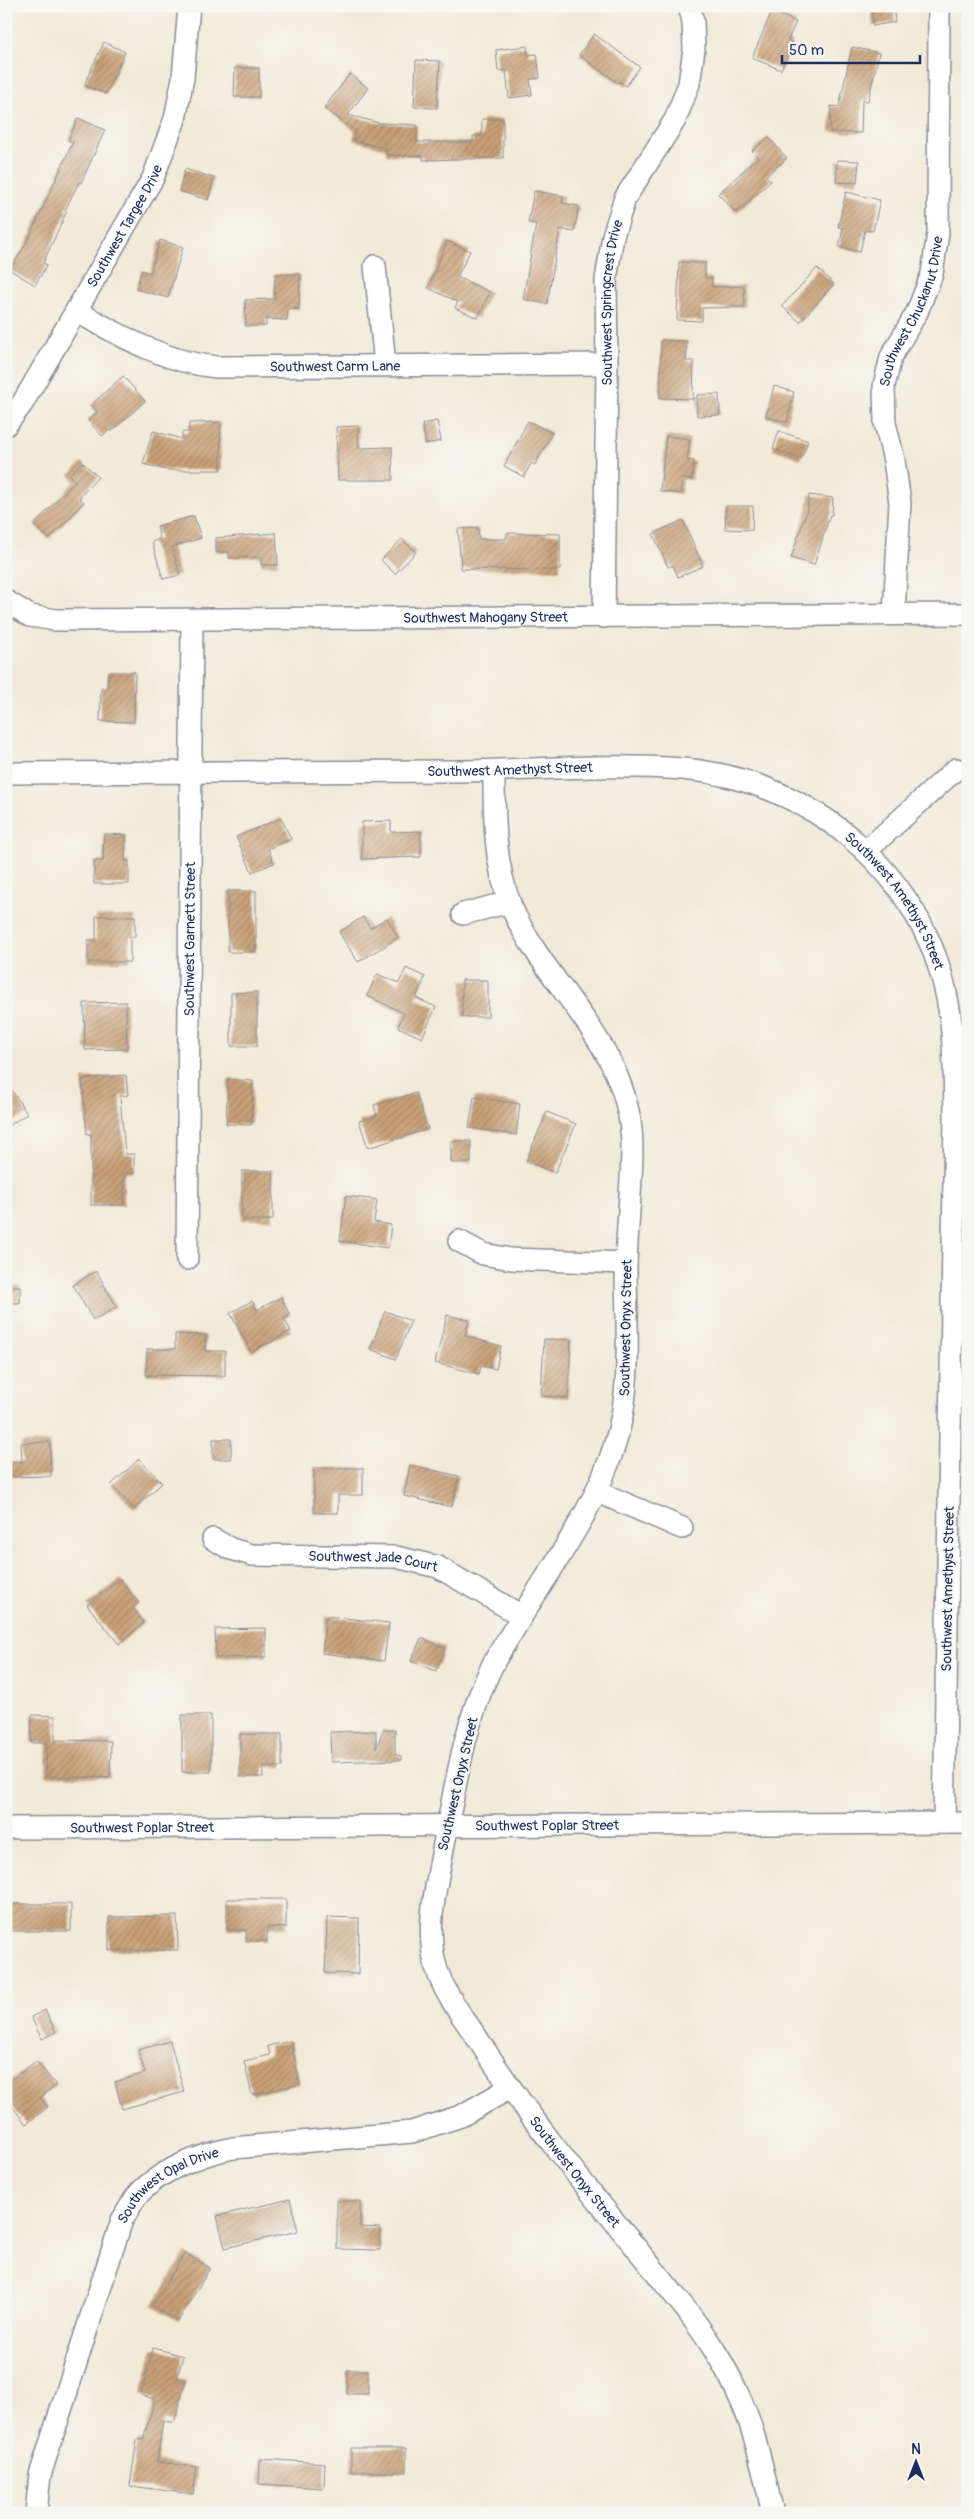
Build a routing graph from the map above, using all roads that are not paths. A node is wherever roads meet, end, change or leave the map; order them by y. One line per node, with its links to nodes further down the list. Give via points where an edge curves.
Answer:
1 (189, 6): 5 (street, Southwest Targee Drive, via 183,78 175,119 153,178)
2 (689, 6): 6 (street, Southwest Springcrest Drive, via 694,49 689,84 675,120 624,198 613,236 606,280)
3 (939, 6): 10 (street, Southwest Chuckanut Drive, via 938,233 932,274 917,312 891,357 884,386 885,423 900,503)
4 (375, 266): 7 (street)
5 (76, 310): 7 (street, Southwest Carm Lane, via 134,343 191,365); 8 (street, Southwest Targee Drive, via 22,404)
6 (607, 364): 7 (street, Southwest Carm Lane); 12 (street, Southwest Springcrest Drive)
7 (385, 365)
8 (6, 425)
9 (6, 601): 13 (street, Southwest Mahogany Street, via 30,616 56,620)
10 (894, 614): 11 (street, Southwest Mahogany Street); 12 (street, Southwest Mahogany Street)
11 (968, 614)
12 (604, 617): 13 (street, Southwest Mahogany Street)
13 (192, 620): 16 (street, Southwest Garnett Street)
14 (956, 769): 18 (street)
15 (494, 771): 16 (street, Southwest Amethyst Street); 18 (street, Southwest Amethyst Street, via 645,767 721,775 803,805); 19 (street, Southwest Onyx Street, via 494,818)
16 (192, 772): 17 (street, Southwest Amethyst Street); 22 (street, Southwest Garnett Street)
17 (6, 773)
18 (867, 850): 28 (street, Southwest Amethyst Street, via 918,918 936,957 947,997 953,1041 955,1115)
19 (509, 902): 20 (street); 23 (street, Southwest Onyx Street, via 525,934 606,1050 619,1080 632,1143)
20 (463, 914)
21 (459, 1242): 23 (street, via 483,1254 511,1259)
22 (187, 1259)
23 (626, 1263): 24 (street, Southwest Onyx Street, via 625,1398 616,1442)
24 (598, 1492): 25 (street); 27 (street, Southwest Onyx Street)
25 (682, 1528)
26 (213, 1539): 27 (street, Southwest Jade Court, via 252,1555 417,1561 438,1567)
27 (522, 1616): 30 (street, Southwest Onyx Street, via 491,1667 470,1722)
28 (944, 1823): 29 (street, Southwest Poplar Street); 30 (street, Southwest Poplar Street)
29 (968, 1823)
30 (448, 1826): 31 (street, Southwest Poplar Street); 32 (street, Southwest Onyx Street, via 431,1926 432,1949 447,1992)
31 (6, 1828)
32 (510, 2088): 33 (street, Southwest Opal Drive, via 462,2116 412,2132 208,2153 161,2176 137,2196 122,2220 40,2474); 34 (street, Southwest Onyx Street, via 715,2349 742,2404)
33 (36, 2513)
34 (773, 2513)

